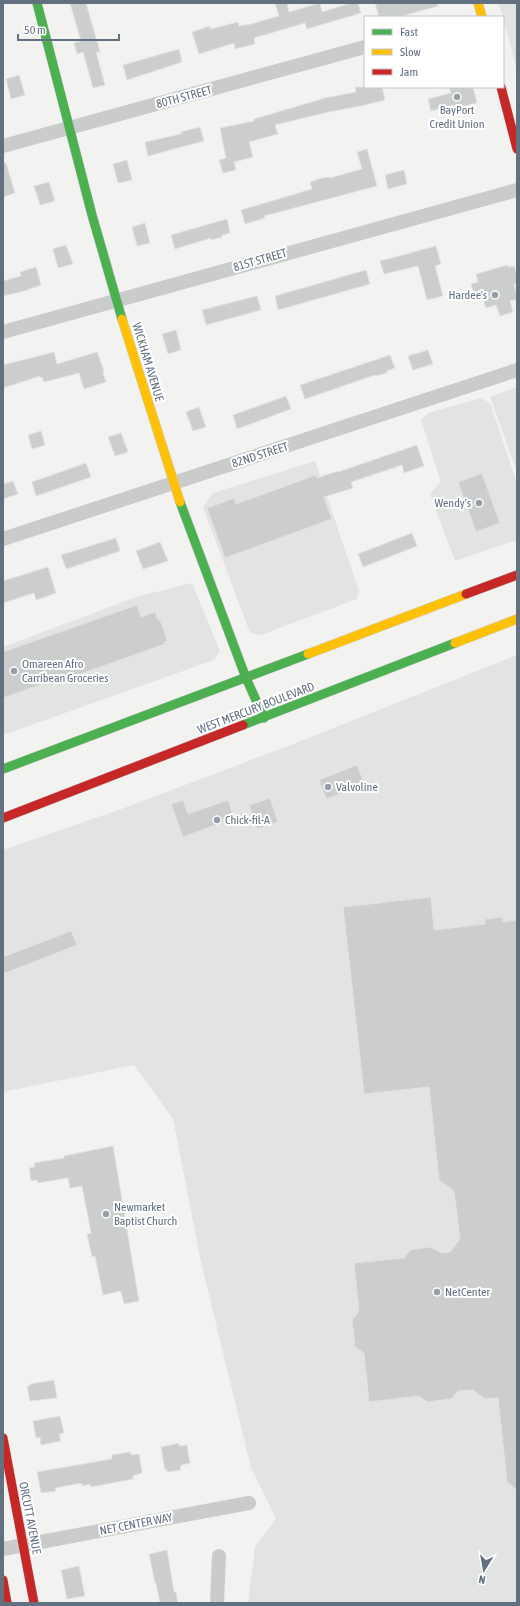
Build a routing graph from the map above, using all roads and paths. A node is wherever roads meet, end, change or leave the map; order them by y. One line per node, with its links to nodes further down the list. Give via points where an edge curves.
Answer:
1 (37, 3): 4 (main road, WICKHAM AVENUE)
2 (364, 47): 4 (street, 80TH STREET)
3 (501, 88): 6 (main road)
4 (69, 128): 5 (street, 80TH STREET); 8 (main road, WICKHAM AVENUE)
5 (3, 146)
6 (517, 149)
7 (517, 190): 8 (street, 81ST STREET)
8 (116, 300): 9 (street, 81ST STREET); 11 (main road, WICKHAM AVENUE)
9 (3, 332)
10 (517, 370): 11 (street, 82ND STREET)
11 (173, 484): 12 (street, 82ND STREET); 15 (main road, WICKHAM AVENUE)
12 (3, 539)
13 (517, 575): 15 (main road)
14 (517, 619): 16 (main road, WEST MERCURY BOULEVARD)
15 (246, 678): 16 (main road, WICKHAM AVENUE); 17 (main road)
16 (264, 718): 18 (main road, WEST MERCURY BOULEVARD)
17 (3, 769)
18 (3, 818)
19 (3, 1438): 21 (main road, ORCUTT AVENUE)
20 (249, 1504): 21 (street, NET CENTER WAY)
21 (23, 1545): 22 (street, NET CENTER WAY); 26 (main road, ORCUTT AVENUE)
22 (3, 1549)
23 (219, 1556): 27 (street)
24 (3, 1580): 25 (main road)
25 (7, 1603)
26 (34, 1603)
27 (217, 1603)

